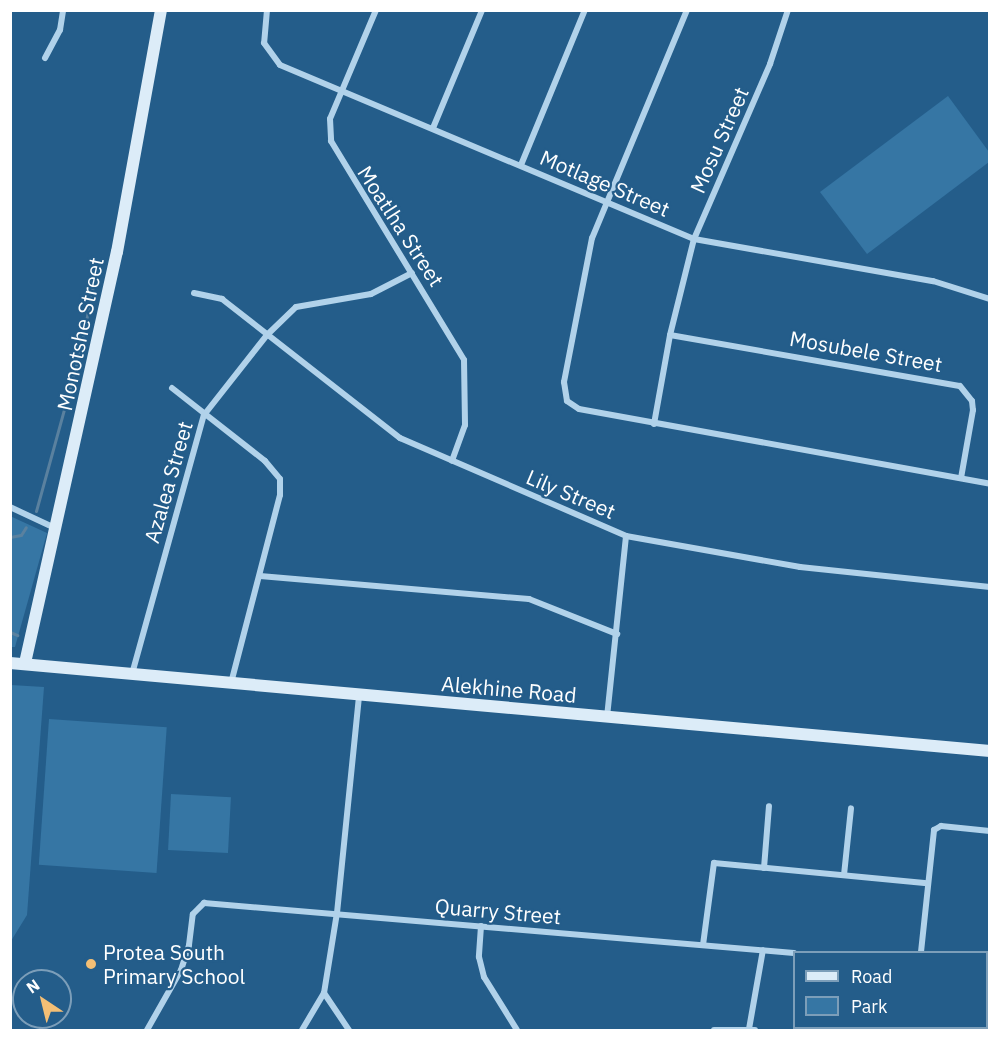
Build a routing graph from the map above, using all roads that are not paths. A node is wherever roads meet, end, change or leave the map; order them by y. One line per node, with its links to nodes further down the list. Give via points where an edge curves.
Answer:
1 (63, 10): 9 (street, via 60,30)
2 (161, 10): 27 (street, Monotshe Street, via 143,125)
3 (267, 10): 10 (street, Motlage Street, via 264,43 273,59)
4 (376, 10): 10 (street, Moatlha Street)
5 (482, 10): 11 (street)
6 (585, 10): 12 (street)
7 (687, 10): 13 (street)
8 (788, 10): 14 (street, Mosu Street, via 770,64)
9 (45, 58)
10 (342, 90): 11 (street, Motlage Street); 15 (street, Moatlha Street, via 330,119 334,152)
11 (433, 128): 12 (street, Motlage Street)
12 (521, 165): 13 (street, Motlage Street)
13 (608, 200): 14 (street, Motlage Street); 22 (street, via 585,264 565,396 579,409)
14 (694, 239): 17 (street, Motlage Street, via 933,281); 19 (street, Mosu Street)
15 (412, 273): 18 (street, Azalea Street, via 371,294 296,307); 23 (street, Moatlha Street, via 464,360 465,425)
16 (194, 293): 18 (street, Lily Street, via 222,299)
17 (990, 299)
18 (267, 334): 21 (street, Azalea Street); 23 (street, Lily Street, via 400,438)
19 (670, 335): 22 (street, Mosu Street); 24 (street, Mosubele Street, via 960,386 972,401 973,410)
20 (172, 388): 21 (street)
21 (204, 414): 29 (street, via 265,461 280,479 280,495); 34 (street, Azalea Street)
22 (654, 424): 24 (street)
23 (452, 461): 28 (street, Lily Street)
24 (961, 478): 25 (street)
25 (990, 484)
26 (10, 507): 27 (street)
27 (58, 529): 33 (street, Monotshe Street)
28 (626, 536): 30 (street, Lily Street, via 800,567); 31 (street)
29 (260, 576): 31 (street, via 529,599); 35 (street)
30 (990, 588)
31 (617, 634): 37 (street)
32 (10, 663): 33 (street, Alekhine Road)
33 (25, 663): 34 (street, Alekhine Road)
34 (132, 674): 35 (street, Alekhine Road)
35 (231, 682): 36 (street, Alekhine Road)
36 (359, 695): 37 (street, Alekhine Road); 45 (street)
37 (606, 718): 38 (street, Alekhine Road)
38 (990, 751)
39 (770, 806): 42 (street)
40 (851, 808): 43 (street)
41 (990, 831): 44 (street, via 941,826 934,830)
42 (764, 868): 43 (street); 47 (street, via 712,865)
43 (844, 875): 44 (street)
44 (927, 883): 49 (street)
45 (337, 913): 46 (street, Quarry Street); 51 (street); 52 (street, Quarry Street, via 199,905 193,914 186,957)
46 (481, 926): 47 (street, Quarry Street); 55 (street, via 479,957 484,976)
47 (703, 945): 48 (street, Quarry Street)
48 (763, 950): 50 (street, Quarry Street); 57 (street)
49 (921, 951)
50 (793, 953)
51 (324, 993): 53 (street); 54 (street)
52 (147, 1030)
53 (302, 1030)
54 (349, 1030)
55 (517, 1030)
56 (714, 1030): 57 (street)
57 (752, 1030)

